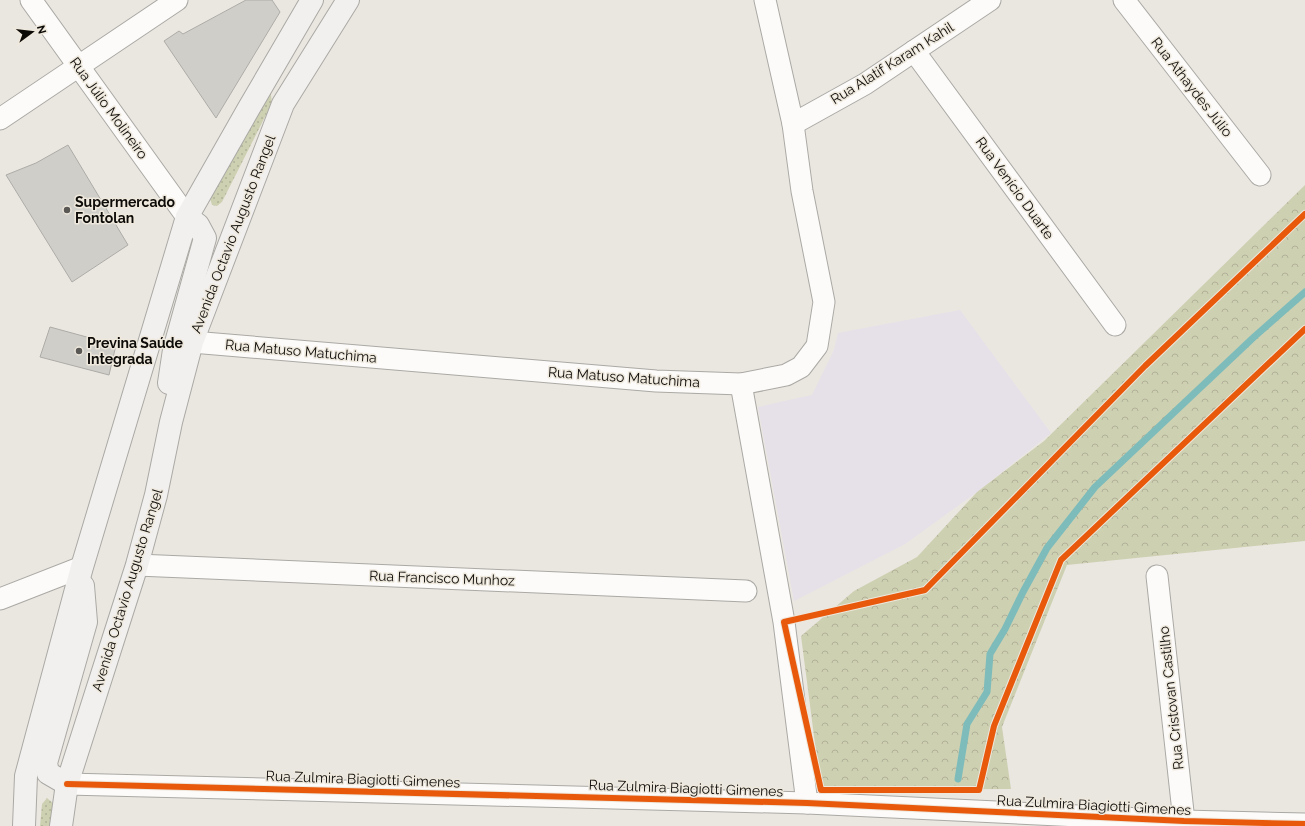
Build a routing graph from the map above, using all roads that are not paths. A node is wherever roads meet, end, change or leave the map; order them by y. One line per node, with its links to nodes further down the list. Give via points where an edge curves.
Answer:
1 (31, 0): 10 (street, Rua Júlio Molineiro)
2 (178, 0): 10 (street)
3 (312, 0): 15 (main road, Avenida Octavio Augusto Rangel)
4 (322, 0): 11 (main road, via 321,12)
5 (348, 0): 11 (main road, Avenida Octavio Augusto Rangel)
6 (765, 0): 13 (street, Rua Matuso Matuchima)
7 (990, 0): 9 (street, Rua Alatif Karam Kahil)
8 (1124, 0): 14 (street, Rua Athaydes Júlio)
9 (914, 51): 13 (street, Rua Alatif Karam Kahil, via 865,84); 16 (street, Rua Venício Duarte)
10 (80, 66): 12 (street); 15 (street, Rua Júlio Molineiro)
11 (282, 104): 17 (main road, Avenida Octavio Augusto Rangel)
12 (0, 119)
13 (793, 124): 18 (street, Rua Matuso Matuchima, via 802,191 824,302 817,346 801,368 786,375)
14 (1260, 175)
15 (187, 217): 19 (main road, via 198,226 205,238 174,350 167,396); 21 (main road, Avenida Octavio Augusto Rangel)
16 (1115, 325)
17 (192, 342): 18 (street, Rua Matuso Matuchima, via 656,381); 19 (main road, Avenida Octavio Augusto Rangel)
18 (741, 384): 26 (street, via 784,622)
19 (172, 422): 20 (main road, Avenida Octavio Augusto Rangel, via 156,496)
20 (137, 565): 23 (street, Rua Francisco Munhoz); 25 (main road, Avenida Octavio Augusto Rangel)
21 (82, 567): 24 (street); 25 (main road, Avenida Octavio Augusto Rangel, via 86,622 46,763 48,773); 29 (main road, Avenida Octavio Augusto Rangel, via 26,776)
22 (1157, 576): 27 (street, Rua Cristovan Castilho)
23 (746, 591)
24 (0, 599)
25 (67, 784): 26 (street, Rua Zulmira Biagiotti Gimenes); 30 (main road, Avenida Octavio Augusto Rangel)
26 (807, 803): 27 (street, Rua Zulmira Biagiotti Gimenes)
27 (1184, 821): 28 (street, Rua Zulmira Biagiotti Gimenes)
28 (1305, 824)
29 (24, 826)
30 (61, 826)

